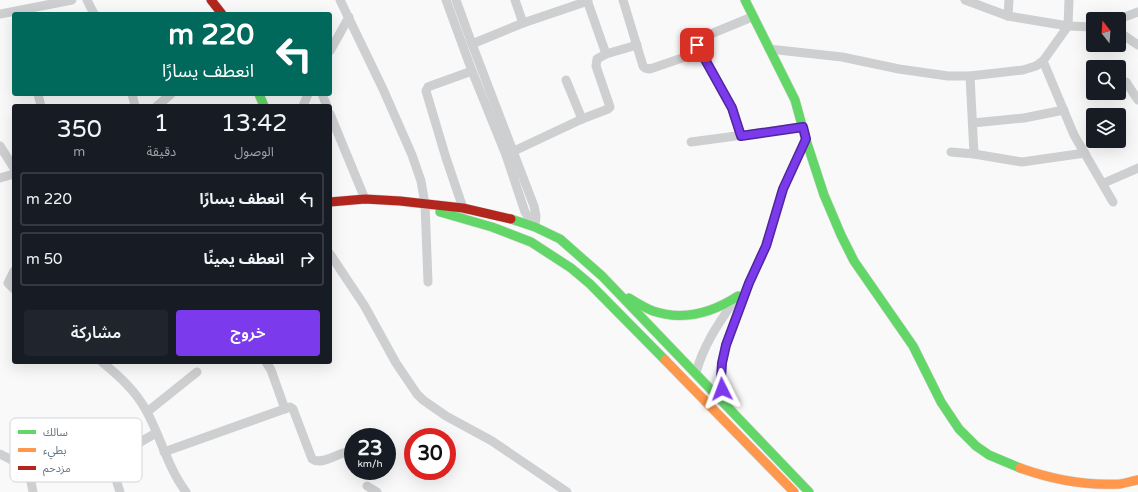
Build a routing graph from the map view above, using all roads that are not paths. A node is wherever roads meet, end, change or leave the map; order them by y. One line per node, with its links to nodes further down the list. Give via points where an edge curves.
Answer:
1 (72, 0): 14 (street)
2 (87, 0): 15 (street)
3 (211, 0): 16 (street)
4 (340, 0): 21 (street)
5 (446, 0): 35 (street)
6 (456, 0): 27 (street)
7 (515, 0): 23 (street)
8 (588, 0): 23 (street); 33 (street)
9 (623, 0): 29 (street)
10 (745, 0): 22 (street)
11 (965, 0): 19 (street)
12 (1009, 0): 19 (street)
13 (1069, 0): 24 (street)
14 (25, 8): 18 (street)
15 (93, 12)
16 (220, 12)
17 (1138, 12): 20 (street)
18 (0, 14)
19 (1008, 16): 24 (street)
20 (1126, 16)
21 (349, 17): 31 (street); 63 (street, via 412,155 423,188)
22 (752, 17): 30 (street, via 713,33); 32 (street)
23 (524, 23): 27 (street)
24 (1068, 26): 25 (street); 34 (street)
25 (1086, 27)
26 (1126, 36): 28 (street)
27 (472, 44): 51 (street)
28 (1138, 44)
29 (637, 45): 30 (street, via 643,66 650,70 685,57); 33 (street)
30 (697, 45): 47 (street, via 732,108)
31 (332, 48)
32 (769, 49): 36 (street, via 842,58 930,74); 46 (street, via 791,92)
33 (606, 54): 44 (street, via 597,59 596,66 610,107)
34 (1043, 61): 36 (street, via 1022,70); 42 (street)
35 (472, 71): 64 (street, via 432,85 426,91); 66 (street, via 506,155 525,212)
36 (970, 76): 45 (street)
37 (566, 80): 44 (street)
38 (1126, 82): 40 (street)
39 (169, 96): 41 (street)
40 (1138, 100)
41 (159, 104)
42 (1064, 110): 45 (street, via 1024,118); 53 (street)
43 (332, 119): 60 (street)
44 (582, 119): 51 (street)
45 (973, 123): 54 (street)
46 (803, 127): 47 (street); 48 (street)
47 (741, 136): 49 (street)
48 (806, 139): 70 (street, via 783,189 766,246); 85 (street, via 846,246 914,348 942,405 959,430 978,447 1018,468 1096,484 1120,484)
49 (691, 142)
50 (0, 146): 55 (street)
51 (514, 151): 66 (street, via 534,206)
52 (951, 152): 54 (street)
53 (1085, 153): 54 (street, via 1027,162); 59 (street)
54 (974, 154)
55 (12, 165)
56 (1138, 168): 59 (street)
57 (12, 175): 58 (street)
58 (0, 178)
59 (1104, 183): 62 (street)
60 (365, 199): 61 (street); 63 (street)
61 (332, 202)
62 (1114, 202)
63 (425, 206): 64 (street); 65 (street); 69 (street)
64 (463, 208): 65 (street); 66 (street, via 506,217)
65 (464, 219): 67 (street)
66 (535, 227): 67 (street); 71 (street, via 569,246)
67 (531, 242): 77 (street, via 571,268 590,284)
68 (332, 257): 93 (street, via 417,394 446,416 492,442)
69 (428, 282)
70 (749, 283): 72 (street); 78 (street, via 722,363 721,378)
71 (616, 291): 72 (street, via 652,311 686,316 701,314 727,304); 76 (street)
72 (738, 296): 76 (street, via 705,347)
73 (104, 364): 80 (street, via 129,386)
74 (267, 364): 79 (street)
75 (197, 372): 80 (street)
76 (696, 372): 77 (street); 78 (street)
77 (691, 386): 94 (street)
78 (725, 402): 95 (street)
79 (285, 409): 83 (street); 84 (street, via 292,408 313,460 319,462)
80 (147, 412): 81 (street)
81 (156, 433): 82 (street); 83 (street)
82 (142, 441)
83 (164, 452): 91 (street)
84 (344, 453)
85 (1138, 480)
86 (31, 482): 89 (street)
87 (118, 482): 90 (street)
88 (367, 486): 92 (street)
89 (33, 492)
90 (120, 492)
91 (186, 492)
92 (377, 492)
93 (567, 492)
94 (794, 492)
95 (809, 492)

